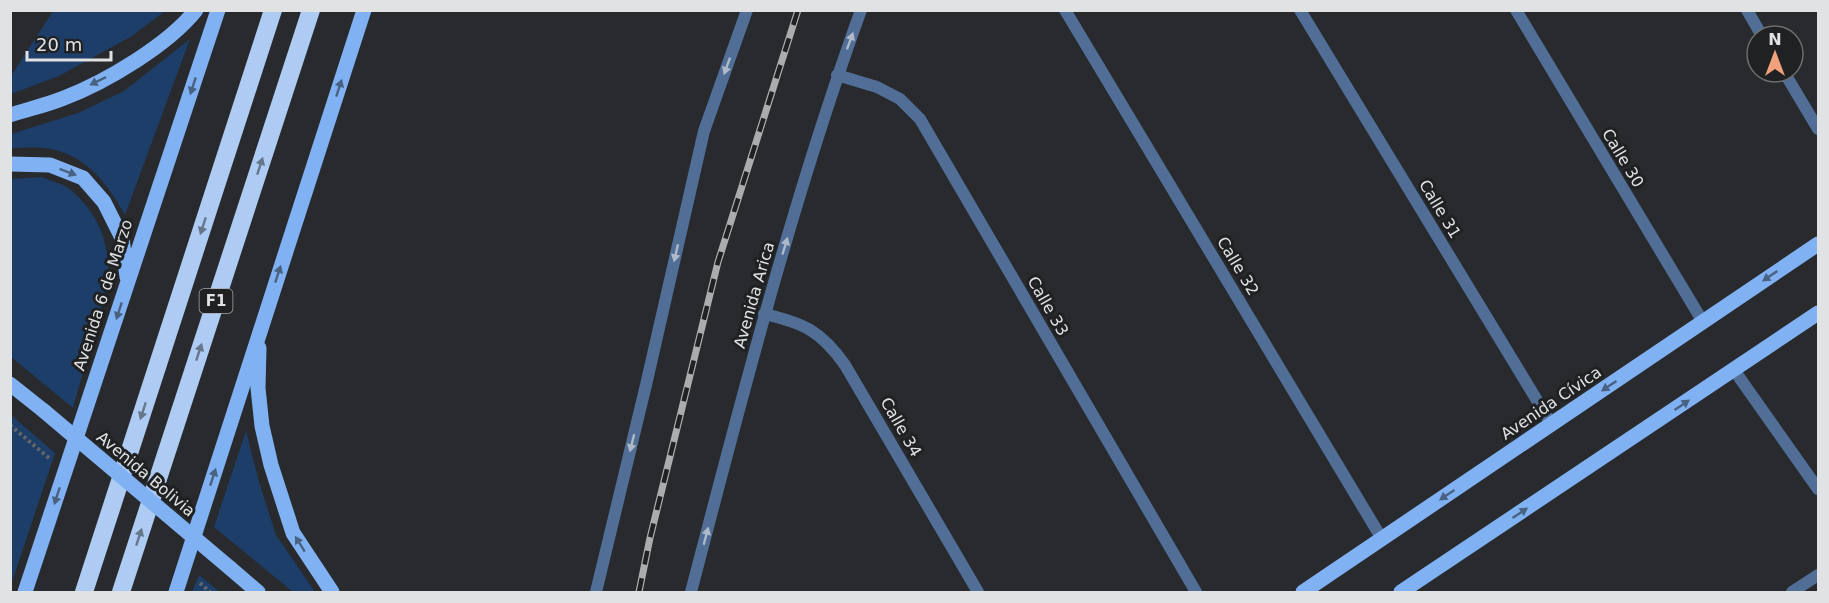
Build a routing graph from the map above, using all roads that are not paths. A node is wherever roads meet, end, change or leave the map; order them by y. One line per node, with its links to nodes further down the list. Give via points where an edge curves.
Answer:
1 (196, 10): 15 (main road, one-way to 15, via 182,27 118,71 65,98)
2 (218, 10): 19 (main road, Avenida 6 de Marzo, one-way to 19)
3 (273, 10): 31 (highway, F1, one-way to 31)
4 (311, 10): 32 (highway, F1, one-way to 4)
5 (364, 10): 23 (main road, one-way to 5)
6 (747, 10): 36 (street, one-way to 36, via 704,131)
7 (861, 10): 13 (street, Avenida Arica, one-way to 7)
8 (1065, 10): 28 (street, Calle 32)
9 (1300, 10): 26 (street, Calle 31)
10 (1516, 10): 22 (street, Calle 30)
11 (1747, 10): 12 (street)
12 (1755, 24)
13 (837, 75): 21 (street, Avenida Arica, one-way to 13); 39 (street, Calle 33, via 885,91 900,99 920,119)
14 (1791, 84): 16 (street)
15 (10, 114)
16 (1818, 129)
17 (10, 164): 19 (main road, one-way to 19, via 50,165 83,178 104,202 122,238)
18 (1818, 244): 22 (main road, Avenida Cívica, one-way to 22)
19 (128, 282): 30 (main road, Avenida 6 de Marzo, one-way to 30)
20 (1818, 313): 24 (main road)
21 (764, 314): 37 (street, Avenida Arica, one-way to 21); 38 (street, Calle 34, via 802,324 831,345)
22 (1703, 322): 26 (main road, Avenida Cívica, one-way to 26)
23 (260, 329): 33 (main road, one-way to 23); 35 (main road, one-way to 23, via 293,533 271,465 259,398)
24 (1734, 370): 27 (street); 41 (main road, one-way to 24)
25 (10, 384): 34 (main road, Avenida Bolivia, bridge)
26 (1552, 425): 28 (main road, Avenida Cívica, one-way to 28)
27 (1818, 489)
28 (1382, 539): 40 (main road, Avenida Cívica)
29 (1818, 575): 42 (street)
30 (25, 592)
31 (84, 592)
32 (121, 592)
33 (176, 592)
34 (258, 592)
35 (332, 592)
36 (596, 592)
37 (691, 592)
38 (978, 592)
39 (1196, 592)
40 (1303, 592)
41 (1401, 592)
42 (1792, 592)

